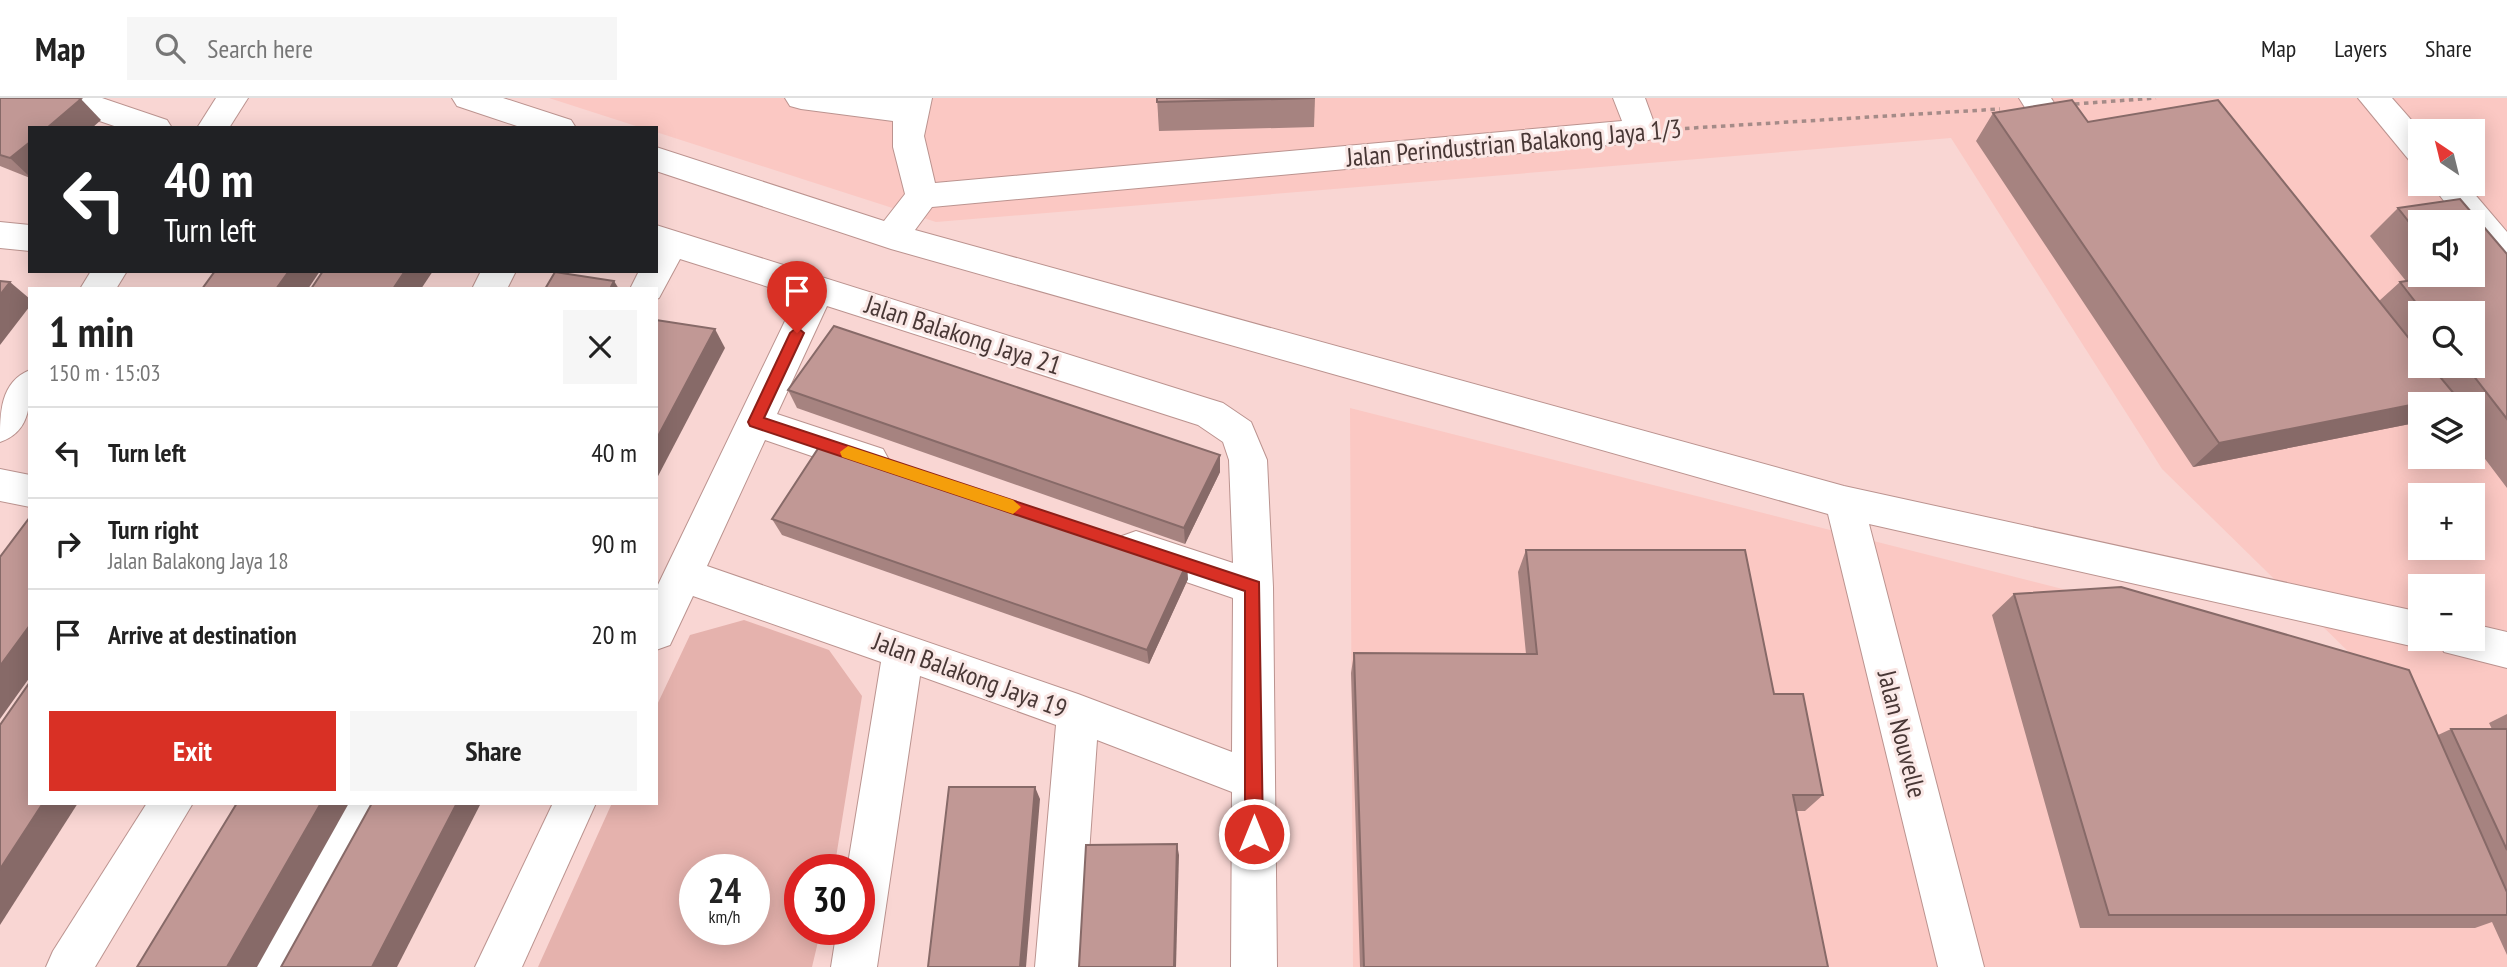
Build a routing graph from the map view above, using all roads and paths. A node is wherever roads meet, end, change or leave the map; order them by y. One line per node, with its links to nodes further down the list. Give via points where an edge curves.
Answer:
1 (67, 98): 10 (street)
2 (232, 98): 11 (street)
3 (468, 98): 12 (street)
4 (801, 98): 9 (street)
5 (1629, 98): 13 (street)
6 (2156, 98): 8 (path, Jalan Perindustrian Balakong Jaya 1/3)
7 (2374, 98): 14 (street)
8 (2037, 102): 13 (path, Jalan Perindustrian Balakong Jaya 1/3)
9 (913, 105): 16 (street, via 906,146)
10 (150, 126)
11 (214, 126)
12 (554, 126)
13 (1641, 131): 16 (street, Jalan Perindustrian Balakong Jaya 1/3)
14 (2408, 138)
15 (658, 160): 19 (street)
16 (922, 196): 19 (street)
17 (2457, 196): 22 (street)
18 (0, 235): 20 (street)
19 (891, 236): 31 (street)
20 (28, 238)
21 (664, 240): 23 (street); 24 (street, Jalan Balakong Jaya 21)
22 (2507, 255)
23 (658, 257)
24 (818, 289): 26 (street); 33 (street, Jalan Balakong Jaya 21, via 1210,414 1238,433 1248,460)
25 (28, 388): 27 (street)
26 (755, 422): 28 (street); 34 (street)
27 (0, 428)
28 (899, 470)
29 (0, 485): 30 (street)
30 (28, 491)
31 (1844, 502): 35 (street); 50 (street, Jalan Nouvelle)
32 (1109, 539): 33 (street)
33 (1253, 587): 40 (street)
34 (666, 606): 38 (street, Jalan Balakong Jaya 19)
35 (2408, 627)
36 (2485, 645): 37 (street)
37 (2507, 650)
38 (903, 651): 39 (street, Jalan Balakong Jaya 19); 47 (street)
39 (1078, 713): 40 (street, Jalan Balakong Jaya 19); 48 (street)
40 (1254, 780): 49 (street)
41 (171, 805): 44 (street)
42 (367, 805): 45 (street)
43 (575, 805): 46 (street)
44 (69, 967)
45 (279, 967)
46 (498, 967)
47 (855, 967)
48 (1058, 967)
49 (1254, 967)
50 (1961, 967)

